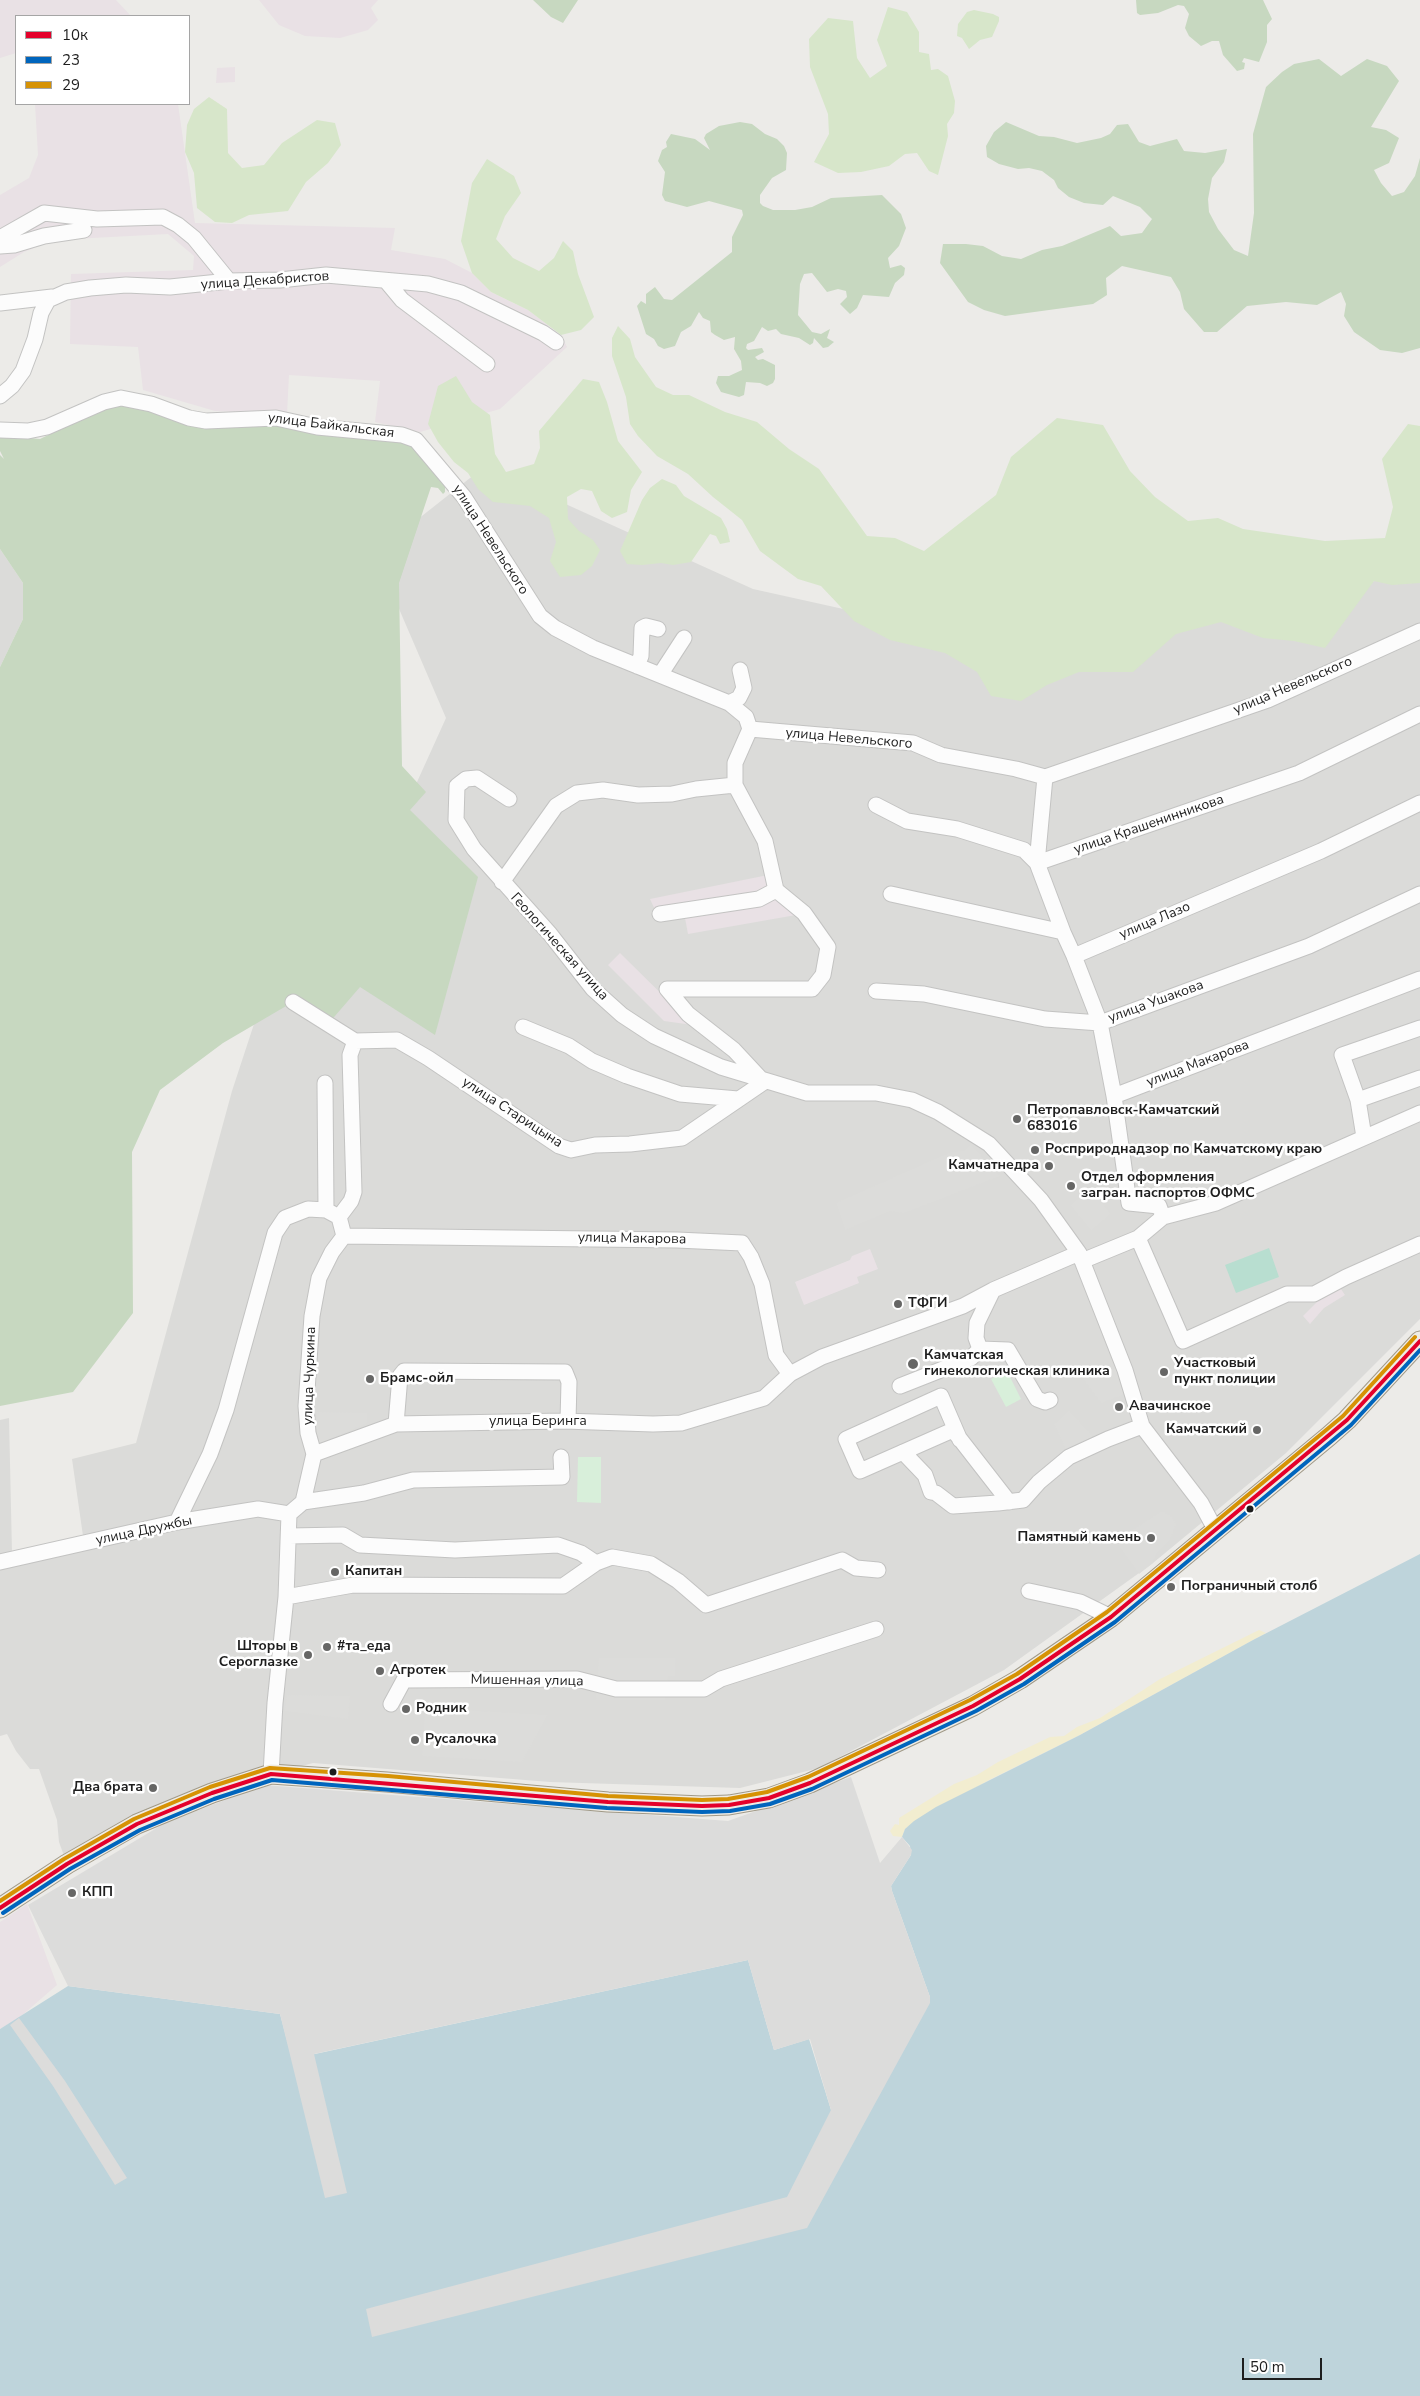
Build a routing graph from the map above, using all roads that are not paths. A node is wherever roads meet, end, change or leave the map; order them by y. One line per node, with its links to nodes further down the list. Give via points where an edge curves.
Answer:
1 (84, 230): 3 (street)
2 (0, 238): 4 (street, via 44,213 97,219 163,217 194,238)
3 (0, 246)
4 (228, 281): 5 (street, улица Декабристов, via 326,276); 6 (street, улица Декабристов, via 170,287 126,285 90,288)
5 (387, 282): 8 (street, улица Декабристов, via 428,284 453,290); 9 (street, via 402,300)
6 (52, 297): 7 (street, улица Декабристов); 10 (street, via 41,313 24,371)
7 (0, 304)
8 (556, 342)
9 (488, 364)
10 (0, 396)
11 (0, 430): 12 (street, улица Байкальская, via 28,431 48,427 99,404 121,398 206,421 271,418 317,427)
12 (402, 435): 16 (street, улица Невельского, via 416,440 464,497 540,616 555,628 593,648)
13 (658, 628): 16 (street, via 642,628 641,656)
14 (1420, 631): 22 (street, улица Невельского, via 1268,700)
15 (684, 638): 18 (street)
16 (637, 666): 18 (street, улица Невельского)
17 (740, 670): 19 (street, via 744,688 739,698)
18 (660, 675): 19 (street, улица Невельского)
19 (729, 703): 21 (street, улица Невельского, via 746,716)
20 (1420, 714): 27 (street, улица Крашенинникова, via 1299,773)
21 (750, 729): 22 (street, улица Невельского, via 913,743 940,755 1016,768); 23 (street, via 735,763)
22 (1045, 778): 27 (street)
23 (735, 786): 28 (street, via 672,794 638,795 603,790 577,793 556,806); 29 (street, via 765,841)
24 (509, 799): 28 (street, Геологическая улица, via 477,778 466,779 457,786 456,820 474,849)
25 (1420, 803): 34 (street, улица Лазо, via 1321,852)
26 (876, 805): 27 (street, via 906,821 957,829 1024,850)
27 (1037, 863): 33 (street)
28 (502, 882): 43 (street, Геологическая улица, via 550,934 593,988 622,1015 662,1040 721,1067)
29 (776, 890): 32 (street, via 759,899); 43 (street, via 804,913 828,947 823,975 812,989 667,989 688,1014 734,1050)
30 (890, 894): 33 (street)
31 (1420, 894): 38 (street, улица Ушакова, via 1309,946)
32 (660, 914)
33 (1063, 932): 34 (street)
34 (1074, 956): 38 (street)
35 (1420, 978): 45 (street, улица Макарова)
36 (876, 991): 38 (street, улица Ушакова, via 924,994 1045,1019)
37 (293, 1002): 41 (street)
38 (1100, 1023): 45 (street)
39 (523, 1027): 46 (street, via 569,1046 592,1061 680,1094)
40 (1420, 1028): 47 (street, via 1342,1055)
41 (355, 1041): 46 (street, улица Старицына, via 397,1040 559,1146 571,1150 682,1138); 50 (street, via 350,1055 354,1192 352,1201)
42 (1420, 1078): 47 (street)
43 (764, 1082): 46 (street, улица Старицына); 55 (street, Геологическая улица, via 806,1093 876,1094 912,1100 938,1112 989,1144 1042,1200)
44 (325, 1083): 50 (street)
45 (1114, 1096): 51 (street, via 1129,1203 1159,1206)
46 (738, 1099)
47 (1358, 1100): 49 (street)
48 (1420, 1113): 49 (street)
49 (1364, 1137): 51 (street, via 1216,1203)
50 (333, 1214): 52 (street); 72 (street, via 308,1209 285,1218 276,1233 226,1410 210,1454)
51 (1162, 1216): 53 (street)
52 (344, 1236): 59 (street, улица Макарова, via 742,1243 762,1284 776,1355); 67 (street, улица Чуркина, via 319,1278 312,1316 306,1406)
53 (1138, 1238): 54 (street, via 1183,1341 1287,1294 1314,1294); 55 (street)
54 (1420, 1244)
55 (1081, 1257): 56 (street); 64 (street, Геологическая улица, via 1125,1370)
56 (992, 1290): 58 (street, via 977,1323 976,1338); 59 (street, via 963,1306 822,1357)
57 (1420, 1341): 73 (main road, via 1346,1420)
58 (980, 1349): 60 (street, via 971,1358); 61 (street, via 1008,1350 1037,1399)
59 (790, 1374): 62 (street, улица Беринга, via 764,1398 681,1422)
60 (900, 1386)
61 (1050, 1400)
62 (568, 1421): 63 (street, улица Беринга); 63 (street, via 565,1372 404,1371 400,1376)
63 (396, 1424): 67 (street, улица Беринга)
64 (1142, 1426): 70 (street, via 1069,1457 1023,1500); 73 (street, Геологическая улица, via 1202,1503)
65 (960, 1440): 66 (street, via 953,1430); 66 (street, via 941,1396 846,1438 860,1471); 70 (street)
66 (903, 1452): 70 (street, via 925,1475 931,1492 953,1506)
67 (314, 1454): 69 (street, улица Чуркина)
68 (561, 1457): 69 (street, via 562,1477 413,1480 364,1493)
69 (303, 1502): 71 (street)
70 (1009, 1502)
71 (290, 1514): 72 (street, улица Дружбы, via 258,1509); 74 (street)
72 (177, 1522): 75 (street, улица Дружбы)
73 (1216, 1531): 80 (main road)
74 (289, 1536): 76 (street, via 343,1535 360,1545 455,1550 558,1545 581,1553); 79 (street)
75 (0, 1562)
76 (596, 1563): 77 (street, via 612,1557 651,1564 678,1581 706,1605 842,1560 856,1568); 79 (street, via 563,1586 353,1585)
77 (878, 1570)
78 (1029, 1591): 80 (street, via 1080,1602)
79 (286, 1596): 83 (street)
80 (1111, 1617): 83 (main road, via 1020,1679 973,1706 810,1783 754,1801 702,1806 659,1805)
81 (876, 1629): 82 (street, Мишенная улица, via 721,1679 704,1689 616,1690 577,1679 404,1680)
82 (392, 1704)
83 (271, 1774): 84 (main road, via 212,1793 138,1824 67,1864)
84 (0, 1908)

